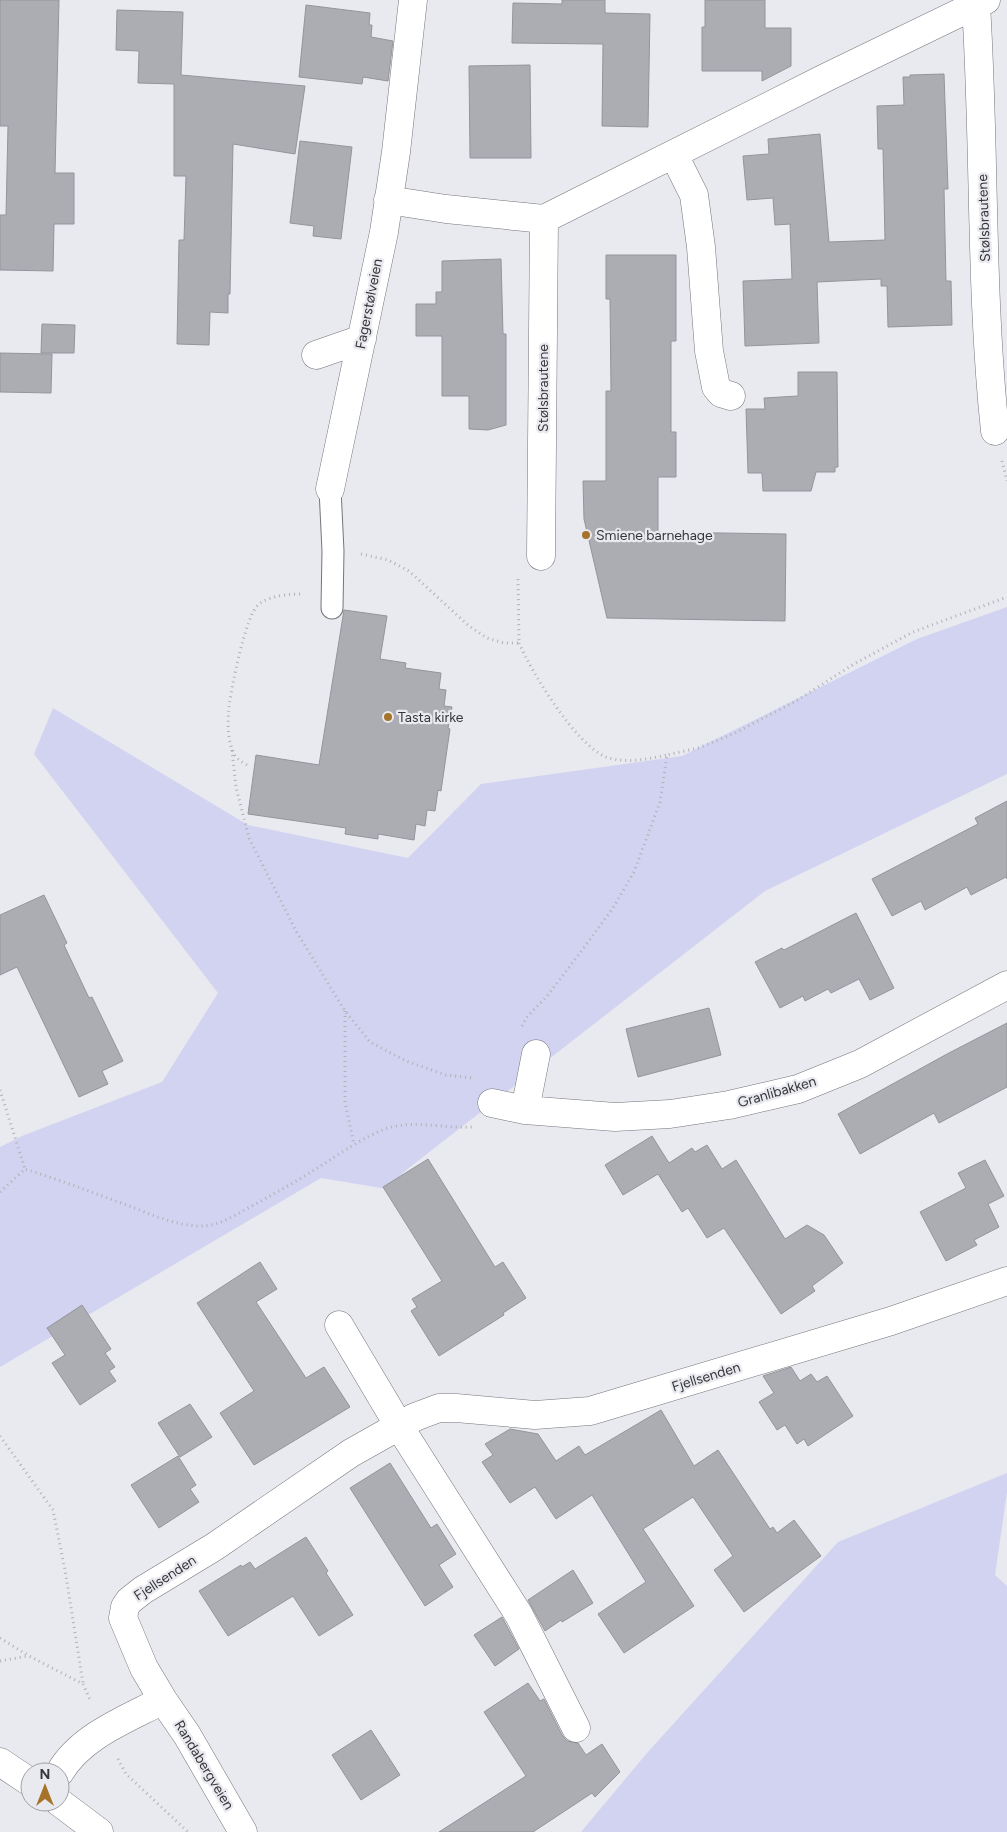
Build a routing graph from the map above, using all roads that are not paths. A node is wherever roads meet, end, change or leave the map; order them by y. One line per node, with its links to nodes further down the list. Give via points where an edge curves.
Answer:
1 (413, 0): 4 (street, Fagerstølveien)
2 (981, 3): 3 (street, Stølsbrautene, via 844,68); 9 (street, Stølsbrautene, via 988,344)
3 (674, 155): 5 (street, Stølsbrautene); 8 (street, via 694,195 709,351 716,387 721,393)
4 (388, 200): 5 (street); 6 (street, Fagerstølveien)
5 (544, 219): 11 (street, Stølsbrautene)
6 (362, 339): 7 (street); 10 (street, Fagerstølveien)
7 (316, 356)
8 (731, 396)
9 (995, 431)
10 (330, 489): 12 (lane, Fagerstølveien)
11 (541, 556)
12 (332, 601)
13 (1007, 985): 16 (street, Granlibakken, via 860,1064 798,1089 670,1114 615,1117)
14 (536, 1054): 16 (street)
15 (492, 1103): 16 (street, Granlibakken)
16 (525, 1110)
17 (1007, 1281): 19 (street, Fjellsenden, via 891,1321 590,1411 534,1415 439,1408)
18 (339, 1325): 19 (street)
19 (399, 1426): 20 (street, Fjellsenden, via 351,1453 129,1601 123,1618 144,1668); 21 (street, via 518,1616)
20 (163, 1700): 23 (street, via 84,1744); 27 (street, Randabergveien, via 187,1734)
21 (576, 1728)
22 (0, 1762): 24 (street)
23 (68, 1762)
24 (20, 1775)
25 (70, 1810): 26 (street)
26 (99, 1832)
27 (243, 1832)

